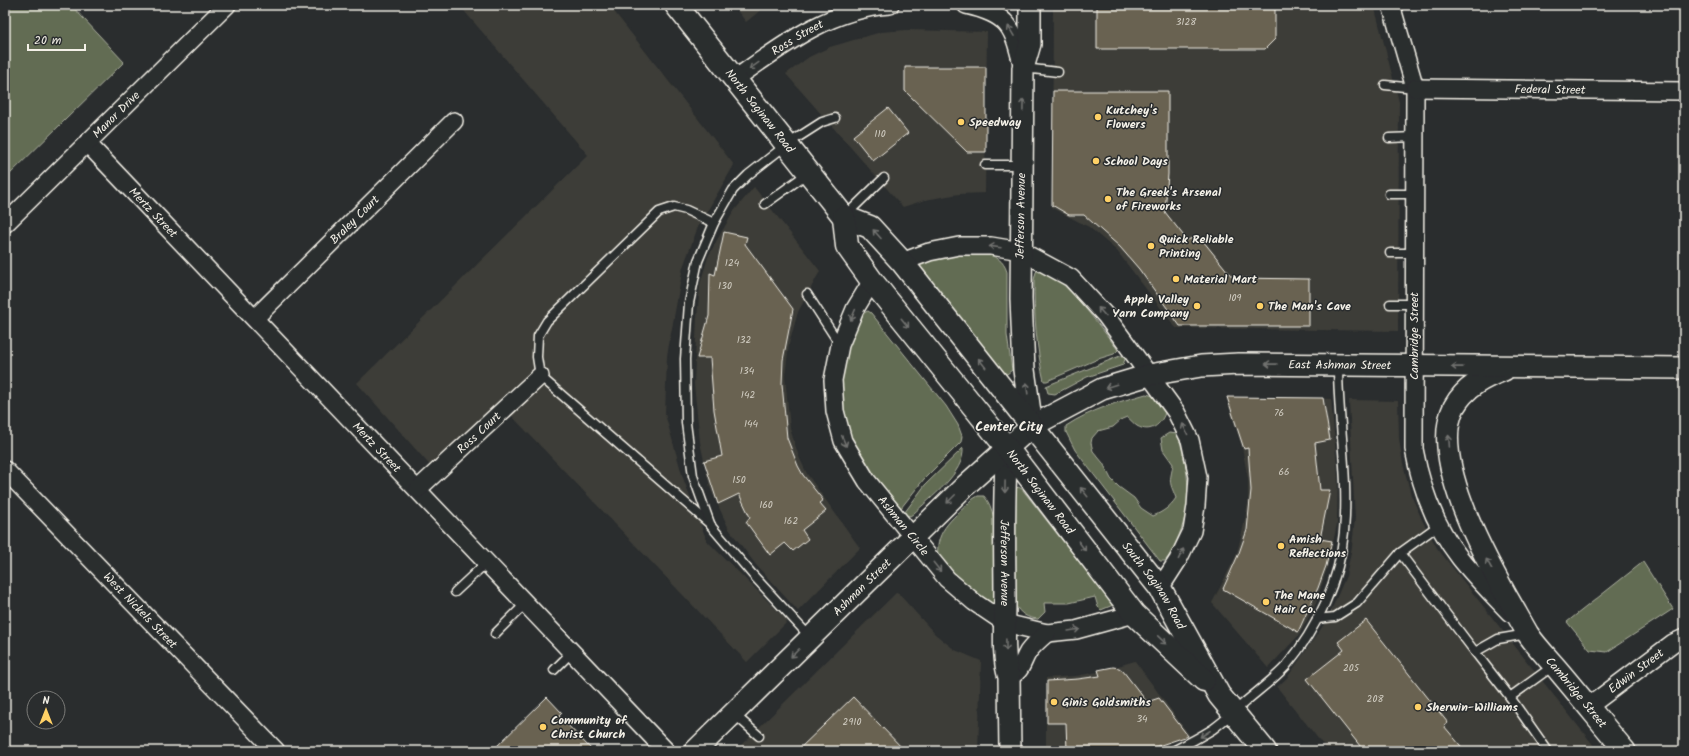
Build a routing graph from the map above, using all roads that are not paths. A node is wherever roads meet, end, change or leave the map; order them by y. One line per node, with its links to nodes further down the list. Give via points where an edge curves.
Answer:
1 (227, 5): 17 (street, Manor Drive)
2 (676, 5): 9 (main road, North Saginaw Road)
3 (890, 5): 9 (street, Ross Street, one-way to 9, via 862,9 816,26 791,39)
4 (966, 5): 7 (street, one-way to 4, via 1017,43 1004,21 997,15)
5 (1030, 5): 7 (street, Jefferson Avenue, via 1030,44)
6 (1391, 5): 11 (street, Cambridge Street)
7 (1023, 68): 8 (lane); 20 (street, Jefferson Avenue, one-way to 7)
8 (1058, 72)
9 (735, 79): 18 (main road, North Saginaw Road)
10 (1385, 85): 11 (lane)
11 (1415, 88): 12 (street, Federal Street); 15 (street, Cambridge Street)
12 (1684, 90)
13 (835, 118): 18 (lane, via 822,122)
14 (454, 121): 37 (street, Braley Court)
15 (1415, 137): 16 (lane); 24 (street, Cambridge Street)
16 (1389, 138)
17 (88, 142): 27 (street, Manor Drive); 37 (street, Mertz Street)
18 (786, 145): 21 (main road, North Saginaw Road); 28 (lane, via 733,190)
19 (985, 165): 20 (lane)
20 (1022, 165): 29 (street, Jefferson Avenue)
21 (809, 172): 25 (lane); 26 (main road, North Saginaw Road)
22 (884, 178): 26 (lane)
23 (1389, 194): 24 (lane)
24 (1414, 194): 31 (street, Cambridge Street)
25 (765, 204)
26 (844, 217): 32 (main road, one-way to 26, via 870,227); 33 (main road, North Saginaw Road, via 847,246)
27 (5, 224)
28 (714, 224): 44 (lane, via 674,207 658,212 547,322 538,336 537,357); 50 (lane, via 698,261 689,303 685,359 686,423 693,476)
29 (1021, 251): 32 (street, one-way to 32, via 991,246 959,246 929,252); 43 (street, one-way to 29, via 1106,316 1071,278); 45 (street, Jefferson Avenue, one-way to 29, via 1022,337)
30 (1390, 253): 31 (lane)
31 (1414, 253): 36 (street, Cambridge Street)
32 (902, 262): 45 (main road, one-way to 32)
33 (872, 282): 38 (street, Ashman Circle, one-way to 38, via 855,309); 46 (main road, North Saginaw Road, one-way to 46)
34 (807, 294): 38 (lane)
35 (1390, 304): 36 (lane)
36 (1414, 304): 40 (street, Cambridge Street)
37 (255, 318): 48 (street, Mertz Street)
38 (840, 345): 51 (street, Ashman Circle, one-way to 51, via 833,380 835,411 843,441 867,481)
39 (1338, 365): 40 (street, East Ashman Street); 43 (street, East Ashman Street, one-way to 43, via 1216,365); 58 (lane, via 1345,498 1344,531 1341,558 1332,587)
40 (1414, 366): 41 (street, East Ashman Street, one-way to 40); 49 (street, Cambridge Street, via 1414,449 1418,474)
41 (1510, 368): 42 (street, East Ashman Street); 62 (street, Cambridge Street, one-way to 41, via 1485,558 1472,528 1453,476 1448,435 1454,408 1464,394 1480,381)
42 (1684, 368)
43 (1149, 375): 45 (street, East Ashman Street, one-way to 45, via 1102,389); 54 (street, one-way to 43, via 1192,531 1198,477 1190,440 1179,416)
44 (540, 376): 48 (street, Ross Court); 50 (lane)
45 (1032, 426): 46 (street, Ashman Street); 54 (main road, South Saginaw Road, one-way to 45)
46 (1007, 448): 51 (street, Ashman Street, one-way to 51); 57 (main road, North Saginaw Road, one-way to 57); 59 (street, Jefferson Avenue, one-way to 59, via 1004,488)
47 (5, 470): 76 (street, West Nickels Street)
48 (418, 489): 53 (street, Mertz Street)
49 (1440, 525): 52 (lane); 62 (street, Cambridge Street, via 1460,558)
50 (711, 526): 63 (lane)
51 (913, 537): 59 (street, Ashman Circle, one-way to 59, via 947,579 974,602); 63 (street, Ashman Street)
52 (1400, 553): 58 (lane, via 1357,603 1335,617); 66 (lane)
53 (487, 562): 55 (lane); 56 (street, Mertz Street)
54 (1160, 588): 70 (main road, South Saginaw Road)
55 (455, 592)
56 (526, 604): 61 (lane); 65 (street, Mertz Street)
57 (1134, 614): 60 (street, Ashman Circle, one-way to 57, via 1076,630); 70 (main road, North Saginaw Road, one-way to 70)
58 (1317, 619): 73 (lane, via 1286,666)
59 (1005, 623): 60 (street, Ashman Circle); 69 (street, Jefferson Avenue, one-way to 69, via 1006,670)
60 (1047, 633): 69 (street, via 1034,644 1017,673)
61 (495, 634)
62 (1528, 634): 66 (lane, via 1498,639); 67 (street, Cambridge Street)
63 (811, 637): 74 (street, Ashman Street, one-way to 74)
64 (1684, 638): 72 (street, Edwin Street, via 1673,643)
65 (572, 652): 68 (lane); 77 (street, Mertz Street)
66 (1475, 652): 71 (lane)
67 (1554, 665): 71 (lane); 72 (street, Cambridge Street)
68 (554, 670)
69 (1009, 677): 79 (street, Jefferson Avenue)
70 (1219, 694): 73 (main road, South Saginaw Road)
71 (1510, 697): 82 (lane)
72 (1588, 706): 83 (street, Cambridge Street)
73 (1233, 712): 80 (lane, one-way to 80, via 1214,728); 81 (main road, South Saginaw Road)
74 (733, 713): 75 (lane); 78 (street, Ashman Street)
75 (758, 736)
76 (276, 751)
77 (666, 751)
78 (695, 751)
79 (1010, 751)
80 (1173, 751)
81 (1265, 751)
82 (1548, 751)
83 (1625, 751)

